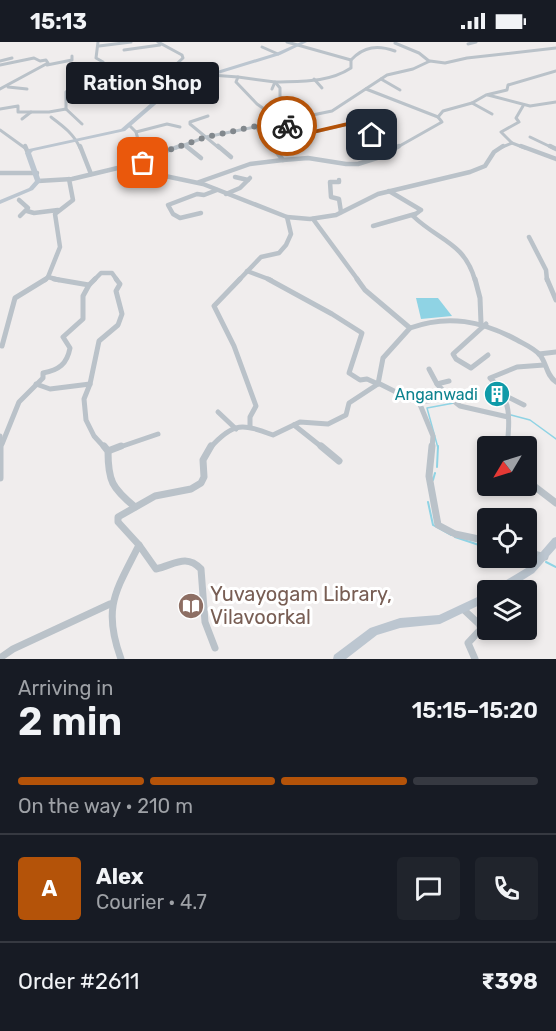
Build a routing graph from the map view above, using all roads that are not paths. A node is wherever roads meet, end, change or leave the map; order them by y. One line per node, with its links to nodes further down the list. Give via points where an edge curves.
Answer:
1 (131, 42): 8 (street)
2 (287, 42): 10 (street)
3 (305, 42): 10 (street)
4 (399, 42): 7 (street)
5 (476, 42): 9 (street)
6 (159, 43): 14 (street); 22 (street, via 182,56)
7 (395, 43): 11 (street); 20 (street)
8 (99, 44): 44 (street, via 96,60 103,62 66,92)
9 (468, 44)
10 (298, 46): 16 (street); 18 (street)
11 (383, 46): 15 (street); 18 (street, via 363,48)
12 (262, 47): 16 (street)
13 (556, 48): 20 (street, via 445,63)
14 (124, 50)
15 (395, 51)
16 (278, 54): 26 (street)
17 (72, 56): 23 (street, via 72,60)
18 (351, 60): 29 (street, via 348,71 328,79)
19 (169, 61): 22 (street)
20 (429, 61): 30 (street)
21 (0, 63): 23 (street, via 34,58 46,60)
22 (178, 63): 24 (street)
23 (47, 64): 33 (street)
24 (169, 71): 27 (street); 32 (street)
25 (556, 71): 40 (street)
26 (211, 75): 28 (street); 32 (street)
27 (147, 76)
28 (238, 77): 31 (street); 55 (street, via 236,82 252,101)
29 (314, 79): 31 (street); 34 (street)
30 (381, 79): 38 (street); 39 (street)
31 (275, 82): 37 (street); 51 (street, via 280,97 295,102)
32 (186, 83): 57 (street, via 167,92)
33 (6, 86): 35 (street); 36 (street)
34 (322, 88)
35 (0, 89)
36 (27, 89)
37 (272, 89)
38 (366, 89): 51 (street, via 344,101 337,110); 53 (street)
39 (400, 90)
40 (486, 95): 42 (street); 43 (street)
41 (556, 102): 43 (street, via 542,108)
42 (472, 103): 48 (street); 53 (street, via 443,111)
43 (523, 106): 69 (street, via 516,118 519,122 501,132)
44 (66, 108): 47 (street); 56 (street)
45 (0, 109): 49 (street, via 18,106)
46 (32, 112): 47 (street); 49 (street); 49 (street)
47 (46, 112): 52 (street)
48 (492, 114)
49 (20, 115)
50 (208, 116): 64 (street, via 190,122)
51 (309, 116): 55 (street)
52 (51, 117): 54 (street); 66 (street)
53 (438, 117): 79 (street, via 442,122 363,163 334,164 311,158)
54 (45, 119)
55 (280, 121): 58 (street); 63 (street)
56 (82, 124)
57 (129, 125): 61 (street); 66 (street, via 116,133)
58 (255, 126): 64 (street); 68 (street)
59 (180, 127): 61 (street, via 167,124)
60 (0, 130): 73 (street, via 24,145)
61 (136, 132): 67 (street)
62 (381, 133): 63 (street, via 372,135 348,124)
63 (300, 134): 68 (street)
64 (206, 137): 70 (street); 75 (street)
65 (530, 137): 72 (street)
66 (77, 140): 73 (street); 82 (street)
67 (139, 143): 71 (street); 74 (street)
68 (268, 143): 79 (street)
69 (512, 143): 78 (street); 89 (street, via 494,152 485,166 470,172)
70 (184, 145): 74 (street); 76 (street)
71 (119, 149)
72 (556, 149)
73 (28, 153): 81 (street)
74 (158, 154): 77 (street)
75 (231, 157)
76 (201, 158)
77 (155, 159): 82 (street); 87 (street, via 165,176)
78 (556, 159)
79 (283, 160): 87 (street, via 250,164)
80 (0, 173): 81 (street)
81 (37, 173): 86 (street)
82 (91, 174): 84 (street)
83 (235, 177): 90 (street, via 249,179)
84 (69, 179): 86 (street); 93 (street, via 74,200)
85 (339, 180): 95 (street, via 330,182 331,197 339,199)
86 (38, 181): 92 (street, via 31,189)
87 (198, 183): 88 (street)
88 (217, 190): 90 (street); 96 (street, via 168,205 180,218)
89 (389, 191): 95 (street); 97 (street, via 421,210)
90 (226, 194): 99 (street)
91 (19, 200): 94 (street)
92 (0, 202)
93 (60, 210): 94 (street); 104 (street, via 55,214 53,227 60,242 55,267)
94 (27, 211): 98 (street)
95 (341, 212): 100 (street)
96 (201, 213)
97 (415, 214): 101 (street); 107 (street, via 436,236 450,241 470,263)
98 (20, 216)
99 (287, 218): 100 (street); 103 (street, via 291,234 286,245 279,253 261,257)
100 (314, 219): 108 (street, via 365,290)
101 (373, 226)
102 (529, 237): 106 (street)
103 (247, 271): 119 (street, via 282,284 339,315 362,333 350,373); 128 (street, via 214,306 256,406)
104 (48, 277): 105 (street); 109 (street, via 15,298)
105 (89, 285): 117 (street, via 83,296 83,319 63,337 70,348 68,360 60,370 43,374); 118 (street, via 101,273 112,273 120,284 116,291 122,314 118,325 99,341)
106 (556, 300)
107 (483, 324): 108 (street, via 450,319); 111 (street); 112 (street, via 453,354 471,368)
108 (410, 328): 119 (street, via 383,358)
109 (2, 346)
110 (556, 352): 111 (street)
111 (539, 354): 113 (street)
112 (488, 355)
113 (544, 365): 116 (street, via 549,378); 121 (street, via 517,367 490,378)
114 (429, 369): 120 (street)
115 (449, 381): 120 (street)
116 (556, 382)
117 (36, 384): 118 (street, via 50,389); 133 (street, via 19,402)
118 (90, 384): 134 (street, via 84,399 86,420)
119 (378, 384): 123 (street, via 398,393 413,393); 127 (street, via 349,404 346,414 339,419 328,424)
120 (437, 384): 122 (street)
121 (504, 395): 124 (street); 126 (street)
122 (450, 398): 123 (street); 126 (street, via 457,404)
123 (419, 402): 140 (street, via 433,436 429,476 438,525)
124 (524, 405)
125 (218, 412): 129 (street)
126 (508, 415): 132 (street)
127 (294, 424): 128 (street, via 273,435); 135 (street)
128 (250, 426): 129 (street)
129 (236, 429): 139 (street, via 207,451 202,460 204,477 196,487 162,494)
130 (158, 434): 134 (street)
131 (0, 436): 133 (street)
132 (509, 436)
133 (2, 444): 136 (street)
134 (108, 451): 139 (street, via 113,490)
135 (339, 461)
136 (0, 478)
137 (537, 488): 138 (street)
138 (556, 503)
139 (135, 507): 142 (street, via 117,520)
140 (477, 539)
141 (556, 542): 144 (street)
142 (139, 545): 147 (street); 149 (street, via 156,569 183,558 199,566 205,622)
143 (537, 555): 144 (street)
144 (545, 557): 145 (street)
145 (515, 580)
146 (477, 602): 148 (street)
147 (110, 604): 150 (street); 151 (street, via 112,635)
148 (463, 609): 152 (street, via 440,619 374,631); 153 (street, via 481,629 468,643)
149 (215, 648)
150 (0, 658)
151 (121, 659)
152 (338, 659)
153 (474, 659)

